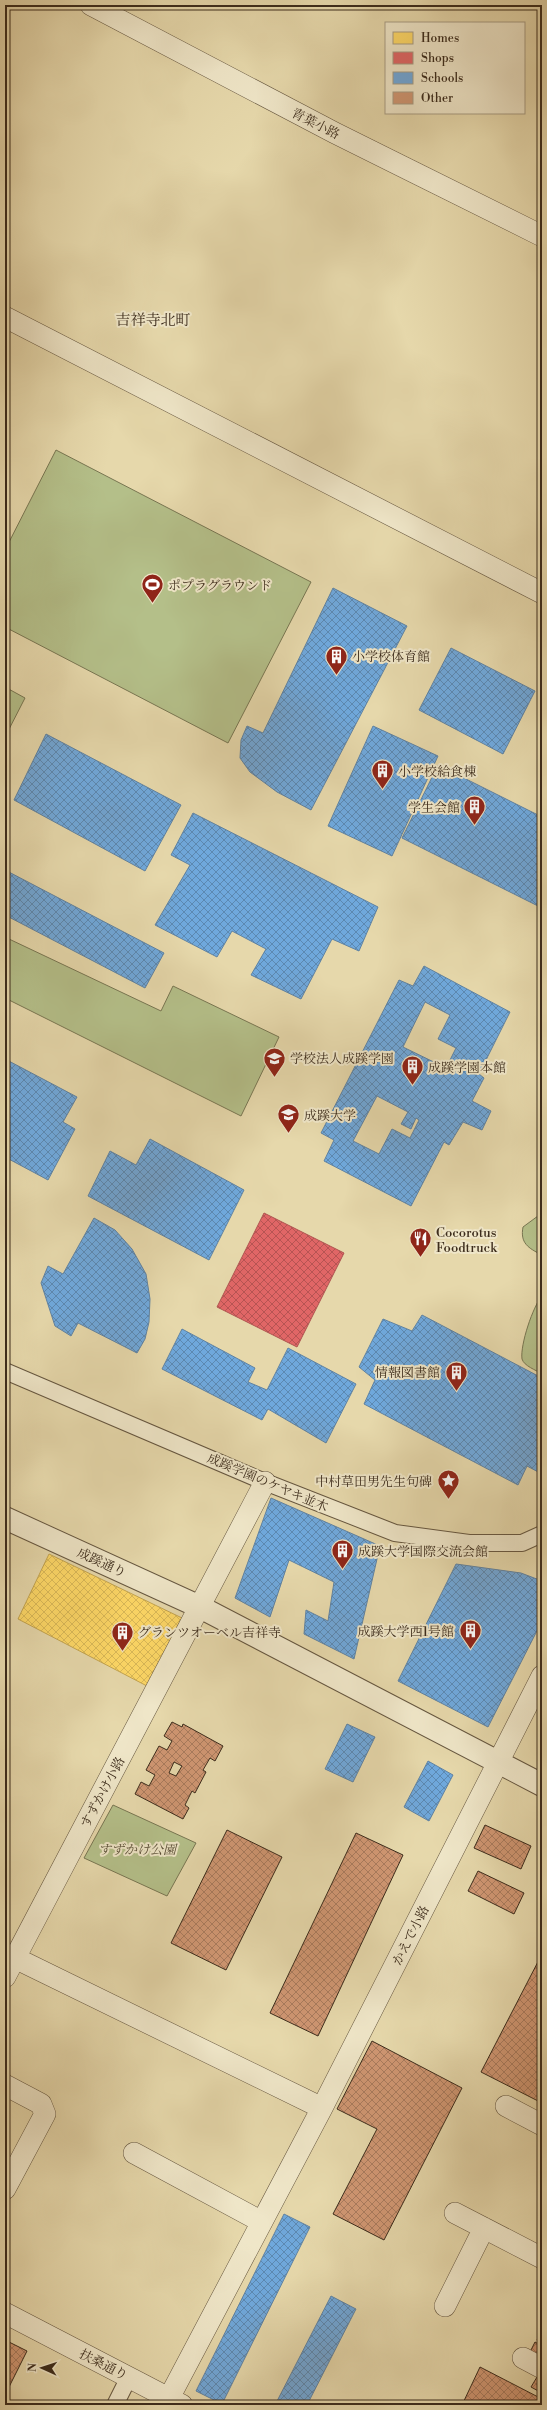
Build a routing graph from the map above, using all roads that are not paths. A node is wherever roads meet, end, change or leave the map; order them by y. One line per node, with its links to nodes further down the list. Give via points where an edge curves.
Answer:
1 (91, 5): 2 (street, 青葉小路, via 334,133)
2 (542, 236)
3 (5, 317): 4 (street)
4 (542, 593)
5 (5, 1371): 6 (street, 成蹊学園のケヤキ並木)
6 (265, 1482): 8 (street, 成蹊学園のケヤキ並木, via 356,1519 411,1537 469,1543 522,1543); 9 (street, すずかけ小路)
7 (5, 1518): 9 (street, 成蹊通り)
8 (542, 1534)
9 (200, 1607): 11 (street, 成蹊通り); 13 (street, すずかけ小路)
10 (542, 1676): 11 (street, かえで小路)
11 (497, 1763): 12 (street); 17 (street, かえで小路)
12 (542, 1786)
13 (15, 1958): 14 (street, すずかけ小路); 17 (street)
14 (5, 1978)
15 (5, 2085): 20 (street, via 41,2104 45,2114)
16 (506, 2106): 18 (street)
17 (322, 2108): 22 (street, かえで小路)
18 (542, 2125)
19 (134, 2153): 22 (street)
20 (5, 2189)
21 (455, 2213): 23 (street)
22 (262, 2222): 30 (street, かえで小路)
23 (484, 2228): 24 (street); 25 (street)
24 (542, 2258)
25 (445, 2306)
26 (5, 2313): 29 (street, 扶桑通り)
27 (523, 2358): 28 (street)
28 (542, 2368)
29 (129, 2377): 30 (street, 扶桑通り); 31 (street)
30 (176, 2402)
31 (115, 2405)

